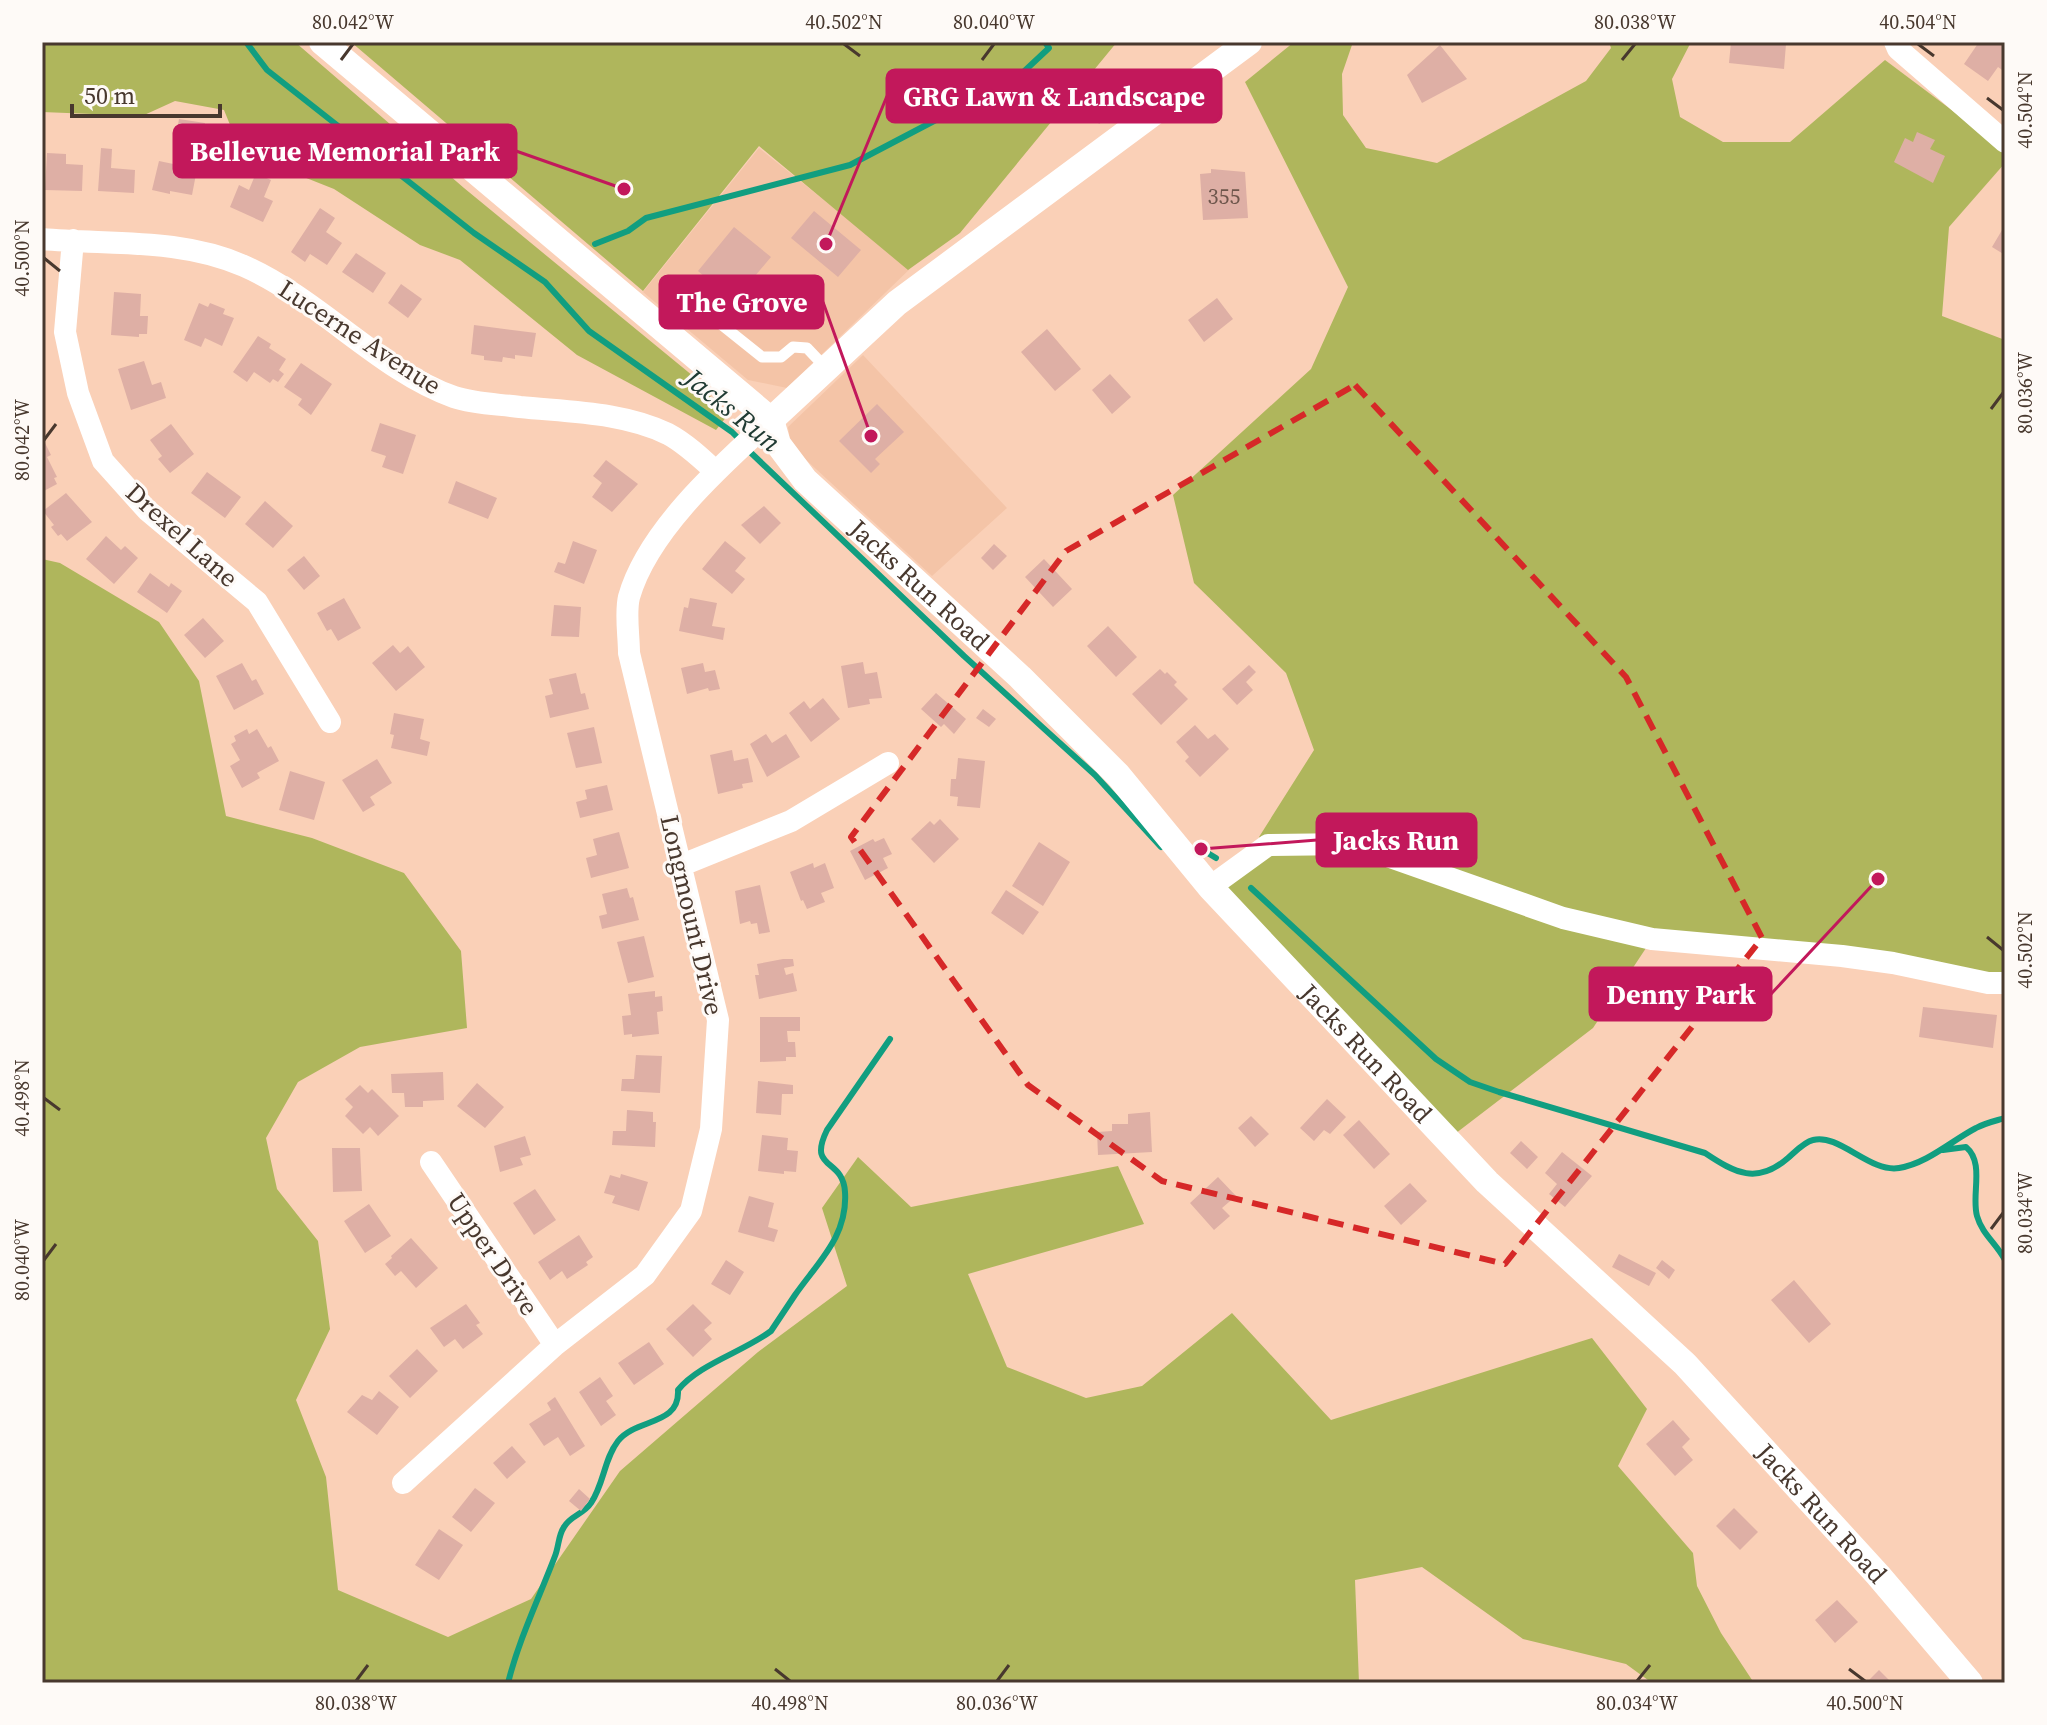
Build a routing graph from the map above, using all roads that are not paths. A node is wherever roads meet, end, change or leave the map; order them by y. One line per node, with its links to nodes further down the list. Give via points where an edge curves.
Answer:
1 (322, 42): 7 (street, Jacks Run Road)
2 (1249, 42): 8 (street, via 897,303)
3 (1895, 42): 4 (street)
4 (2005, 142)
5 (42, 239): 6 (street, Lucerne Avenue)
6 (73, 240): 10 (street, Lucerne Avenue, via 212,253 275,282 434,390 466,401 634,422 668,434); 11 (street, Drexel Lane, via 65,332 78,393 103,461 147,510 257,602)
7 (662, 327): 8 (lane, via 687,297 762,357 807,348); 9 (street, Jacks Run Road)
8 (827, 368): 9 (street)
9 (771, 420): 10 (street, Longmount Drive); 14 (street, Jacks Run Road, via 778,444 805,480 1020,677 1118,775)
10 (715, 471): 13 (street, Longmount Drive, via 649,553 629,599 629,653)
11 (330, 722)
12 (888, 763): 13 (street, via 791,821)
13 (682, 865): 17 (street, Longmount Drive, via 718,1020 711,1129 691,1211 645,1275)
14 (1210, 887): 15 (street, via 1268,845 1353,844 1563,918 1652,939 1842,956); 19 (street, Jacks Run Road, via 1487,1182 1685,1364)
15 (2005, 983)
16 (431, 1162): 17 (street, Upper Drive)
17 (555, 1345): 18 (street, Longmount Drive)
18 (403, 1483)
19 (1970, 1683)

